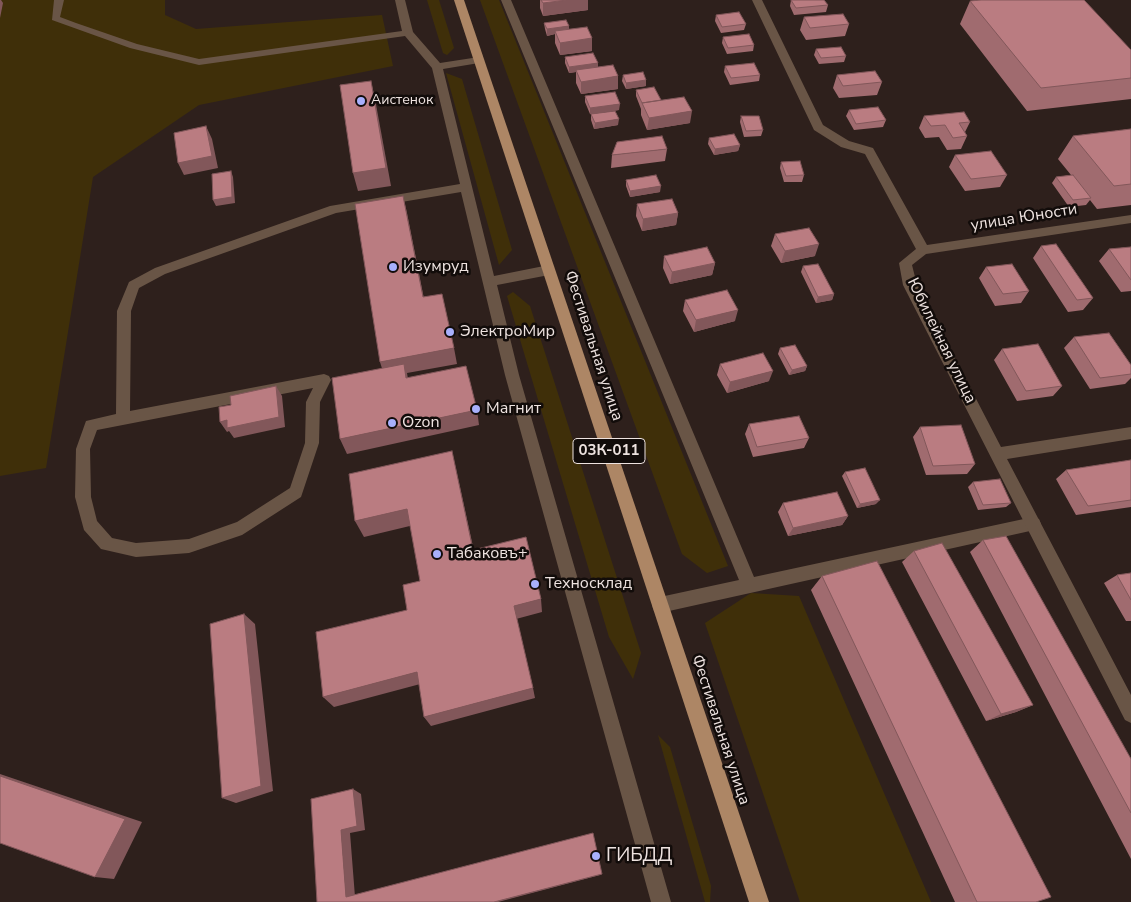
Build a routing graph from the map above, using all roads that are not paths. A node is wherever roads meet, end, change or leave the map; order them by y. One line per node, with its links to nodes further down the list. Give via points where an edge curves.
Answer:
1 (59, 0): 6 (street, via 56,18 172,57 199,62)
2 (400, 0): 6 (street)
3 (459, 0): 7 (main road, Фестивальная улица / 03К-011)
4 (506, 0): 18 (street)
5 (757, 0): 11 (street, via 818,128 845,144 869,151)
6 (408, 33): 8 (street)
7 (479, 60): 8 (street); 12 (main road, Фестивальная улица / 03К-011)
8 (436, 67): 9 (street)
9 (466, 187): 13 (street); 14 (street, via 334,209 160,271 134,285 124,311)
10 (1131, 219): 11 (street, улица Юности)
11 (923, 250): 16 (street, Юбилейная улица, via 905,263 910,285)
12 (549, 270): 13 (street); 19 (main road, Фестивальная улица / 03К-011)
13 (489, 282): 21 (street)
14 (123, 417): 14 (street, via 91,425 83,450 82,497 90,525 107,544 136,550 189,546 242,528 296,492 312,443 314,402 324,380)
15 (1131, 433): 16 (street)
16 (997, 454): 17 (street, Юбилейная улица)
17 (1033, 524): 18 (street); 20 (street, Юбилейная улица)
18 (750, 586): 19 (street)
19 (660, 605): 22 (main road, Фестивальная улица / 03К-011)
20 (1131, 714)
21 (661, 902)
22 (759, 902)

